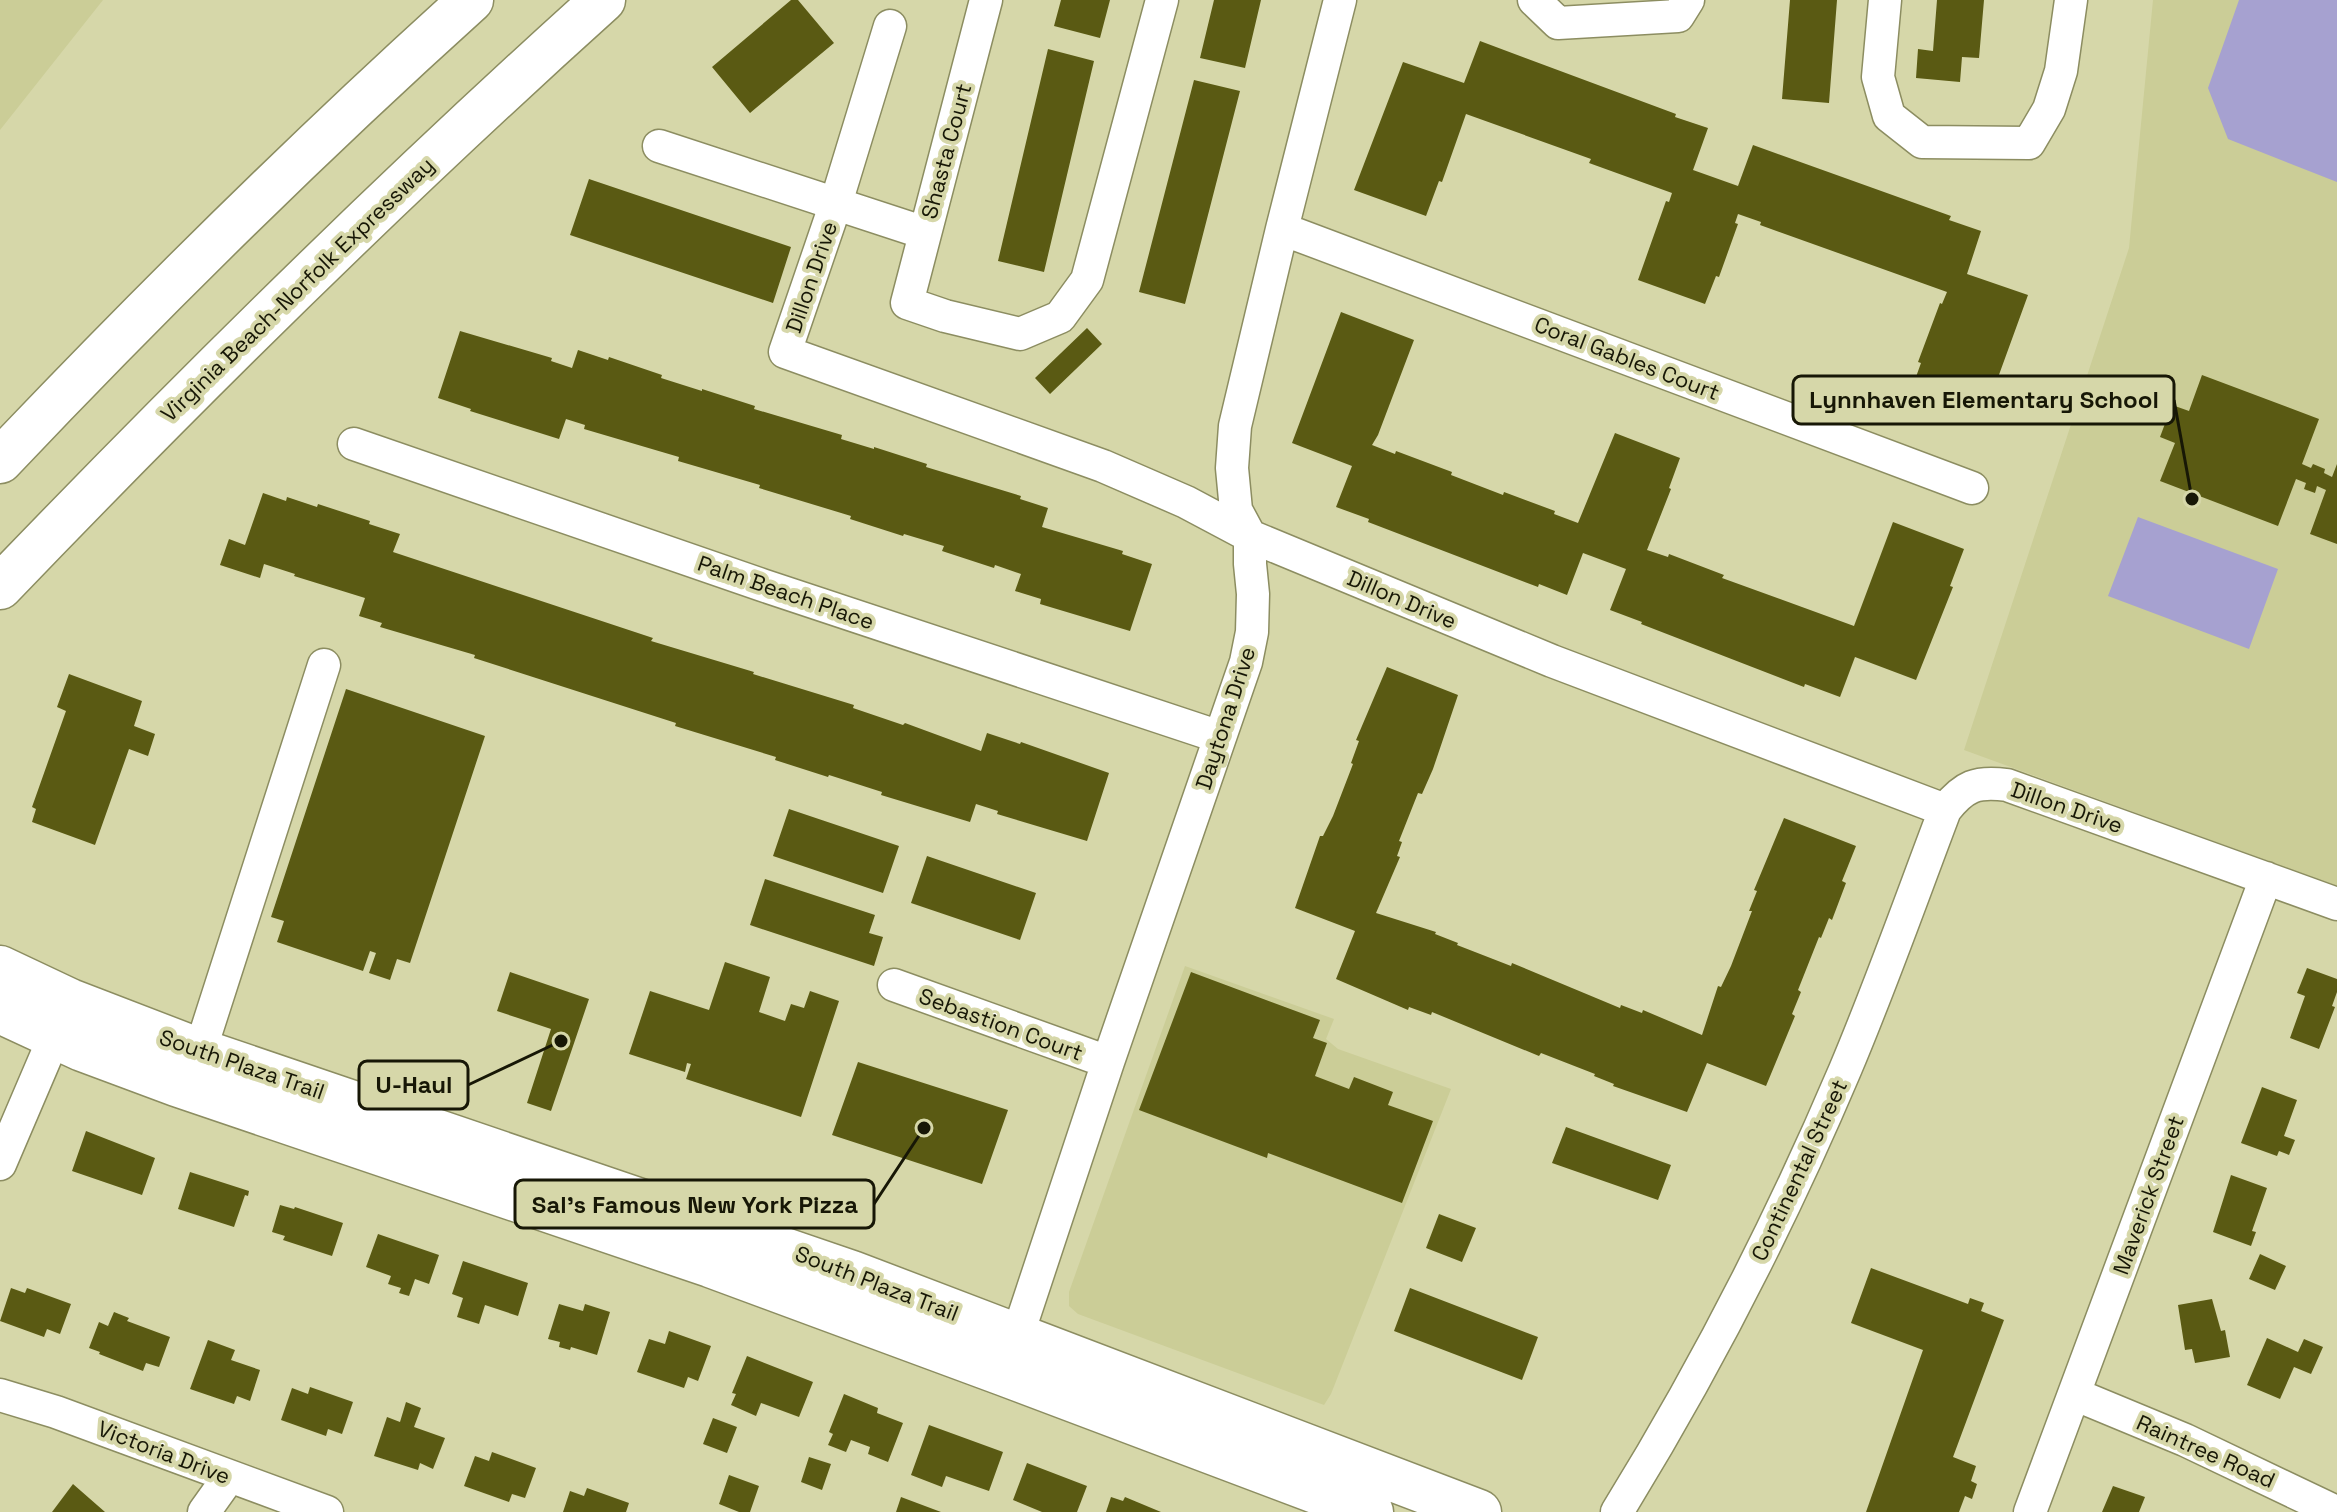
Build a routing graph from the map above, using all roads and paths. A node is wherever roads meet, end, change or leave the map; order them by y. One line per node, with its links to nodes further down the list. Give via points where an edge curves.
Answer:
1 (471, 0): 16 (main road, via 100,356)
2 (603, 0): 19 (main road, Virginia Beach-Norfolk Expressway, via 325,259)
3 (986, 0): 14 (street, Shasta Court)
4 (1162, 0): 14 (street, Shasta Court, via 1087,280 1060,317 1020,334 907,303)
5 (1340, 0): 13 (street, Daytona Drive)
6 (1534, 0): 9 (street, via 1558,23)
7 (1885, 0): 8 (street, via 1878,77 1889,116 1922,142 2029,143 2049,109 2061,71)
8 (2071, 0)
9 (1683, 8)
10 (890, 26): 12 (street, Dillon Drive)
11 (659, 146): 12 (street)
12 (836, 203): 14 (street); 18 (street, Dillon Drive, via 785,352 1103,466)
13 (1282, 229): 17 (street, Coral Gables Court); 18 (street, Daytona Drive, via 1235,426 1236,510)
14 (925, 233)
15 (354, 444): 21 (street, Palm Beach Place)
16 (0, 461)
17 (1972, 488)
18 (1250, 536): 21 (street, Daytona Drive, via 1252,632); 22 (street, Dillon Drive, via 1552,661)
19 (0, 587)
20 (324, 665): 29 (street)
21 (1220, 737): 30 (street, Daytona Drive)
22 (1945, 810): 23 (street, Dillon Drive, via 1973,785 2007,785); 40 (street, Continental Street, via 1844,1072 1784,1205 1666,1432)
23 (2266, 878): 24 (street, Dillon Drive); 33 (street, Maverick Street)
24 (2337, 904)
25 (0, 968): 28 (main road, South Plaza Trail)
26 (894, 985): 30 (street, Sebastion Court)
27 (0, 1011): 28 (main road, South Plaza Trail)
28 (62, 1019): 29 (main road, South Plaza Trail); 31 (street); 32 (main road, South Plaza Trail, via 176,1084 710,1265)
29 (200, 1051): 32 (main road, South Plaza Trail, via 755,1238)
30 (1108, 1062): 32 (street, Daytona Drive)
31 (0, 1164)
32 (1012, 1355): 38 (main road, South Plaza Trail); 39 (main road, South Plaza Trail)
33 (2074, 1394): 41 (street, Maverick Street); 42 (street, Raintree Road)
34 (0, 1395): 35 (street, Victoria Drive)
35 (229, 1477): 36 (street); 37 (street, Victoria Drive)
36 (204, 1512)
37 (327, 1512)
38 (1371, 1512)
39 (1479, 1512)
40 (1617, 1512)
41 (2030, 1512)
42 (2336, 1512)

